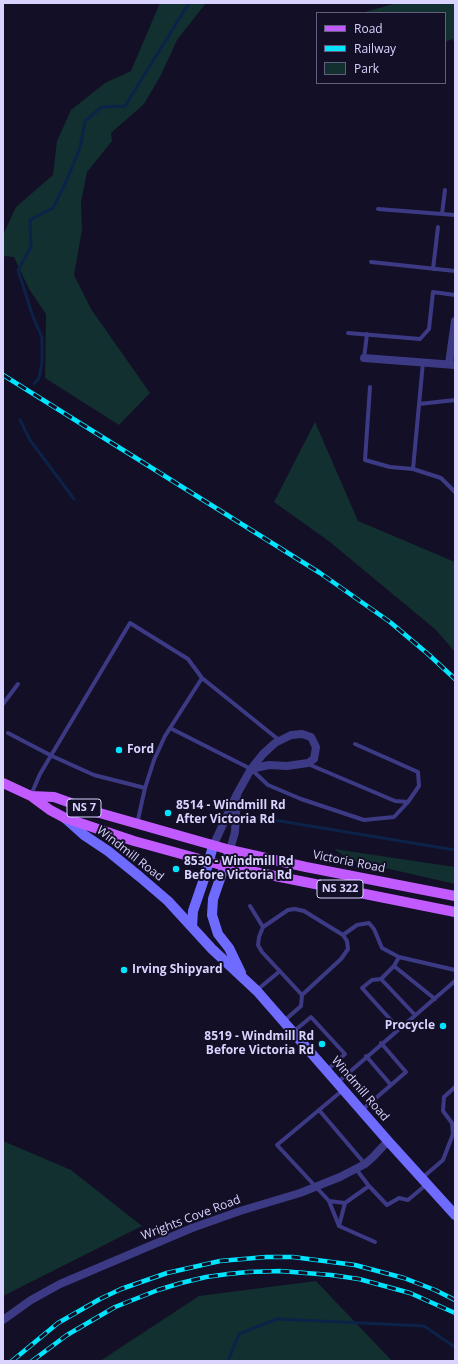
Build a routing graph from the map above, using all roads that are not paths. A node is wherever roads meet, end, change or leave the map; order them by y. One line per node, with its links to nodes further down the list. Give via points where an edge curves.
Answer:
1 (445, 190): 3 (lane)
2 (378, 209): 3 (lane)
3 (442, 214): 4 (lane)
4 (455, 215)
5 (438, 227): 7 (lane)
6 (371, 262): 7 (lane)
7 (433, 268): 8 (lane)
8 (455, 271)
9 (455, 295): 12 (lane, via 433,292 429,329 420,339)
10 (455, 321): 15 (street)
11 (348, 333): 12 (lane)
12 (367, 334): 13 (lane)
13 (364, 358): 14 (street)
14 (423, 362): 15 (street); 18 (lane)
15 (452, 364)
16 (370, 387): 19 (lane, via 365,460)
17 (455, 400): 18 (lane)
18 (419, 404): 19 (lane)
19 (413, 470): 20 (lane, via 441,478)
20 (455, 492)
21 (202, 678): 24 (lane); 26 (lane); 28 (lane, via 188,659 130,623)
22 (18, 684): 23 (lane)
23 (3, 704)
24 (170, 728): 30 (lane); 32 (lane, via 154,760)
25 (8, 733): 28 (lane)
26 (279, 740): 29 (street, via 291,735 302,734 311,737 316,747 314,759); 30 (street)
27 (355, 744): 35 (lane, via 418,772 419,786)
28 (52, 756): 32 (lane, via 94,775); 34 (lane, via 40,774)
29 (308, 764): 30 (street, via 270,765); 35 (lane, via 395,801)
30 (251, 769): 33 (street); 35 (lane, via 268,785 364,820 394,817)
31 (3, 783): 34 (main road, Windmill Road / NS 7)
32 (145, 788): 37 (lane)
33 (237, 794): 38 (street); 39 (street, via 235,832)
34 (31, 796): 36 (main road, Windmill Road / NS 7); 37 (main road, Victoria Road / NS 7, via 54,797)
35 (408, 802)
36 (65, 818): 40 (main road, NS 322); 45 (main road, Windmill Road / NS 7, via 146,881)
37 (137, 824): 38 (main road, Victoria Road / NS 7)
38 (213, 846): 39 (main road, Victoria Road / NS 7); 40 (main road)
39 (230, 850): 41 (main road, Windmill Road / NS 7); 42 (main road, Victoria Road / NS 322)
40 (209, 862): 41 (main road, NS 322); 45 (main road, via 193,911)
41 (225, 866): 44 (main road, NS 322); 53 (main road, Windmill Road / NS 7, via 213,899 212,915 218,934 229,948)
42 (455, 896)
43 (250, 906): 46 (lane)
44 (455, 912)
45 (192, 927): 53 (main road, Windmill Road / NS 7, via 212,950)
46 (263, 927): 47 (lane, via 288,910 295,909 304,911); 51 (lane, via 258,946)
47 (343, 935): 48 (lane, via 357,925 369,923 382,948); 56 (lane, via 348,949 341,959)
48 (399, 957): 49 (lane); 50 (lane)
49 (394, 966): 52 (lane); 57 (lane)
50 (455, 970)
51 (280, 971): 55 (lane); 56 (lane)
52 (381, 979): 58 (lane); 60 (lane, via 372,980 362,988)
53 (245, 980): 55 (main road, Windmill Road / NS 7)
54 (455, 981): 57 (lane)
55 (257, 991): 59 (main road, Windmill Road / NS 7)
56 (302, 995): 59 (lane, via 301,1006)
57 (435, 999): 58 (lane)
58 (415, 1015): 60 (lane)
59 (284, 1021): 61 (main road, Windmill Road / NS 7)
60 (399, 1029): 62 (lane)
61 (293, 1032): 64 (main road, Windmill Road / NS 7); 64 (lane, via 312,1017 345,1054)
62 (381, 1043): 63 (lane); 65 (lane, via 406,1072)
63 (366, 1056): 65 (lane); 66 (lane)
64 (327, 1071): 66 (main road, Windmill Road / NS 7)
65 (391, 1085): 69 (lane)
66 (340, 1086): 68 (lane); 69 (main road, Windmill Road / NS 7)
67 (455, 1087): 70 (lane, via 444,1097 443,1111)
68 (319, 1110): 73 (lane); 77 (lane, via 277,1145)
69 (361, 1110): 72 (main road, Windmill Road / NS 7)
70 (453, 1122): 71 (lane)
71 (454, 1135): 75 (lane, via 443,1160)
72 (388, 1141): 73 (street, Wrights Cove Road); 75 (main road, Windmill Road / NS 7)
73 (365, 1164): 74 (street, Wrights Cove Road)
74 (356, 1170): 76 (lane); 77 (street, Wrights Cove Road)
75 (425, 1181): 76 (lane, via 408,1200 400,1198 387,1205); 80 (main road, Windmill Road / NS 7)
76 (369, 1186): 79 (lane)
77 (315, 1188): 78 (lane); 83 (street, Wrights Cove Road, via 192,1228 60,1284)
78 (329, 1202): 79 (lane); 81 (lane)
79 (345, 1202): 81 (lane)
80 (454, 1210)
81 (339, 1226): 82 (lane)
82 (375, 1242)
83 (3, 1320)

